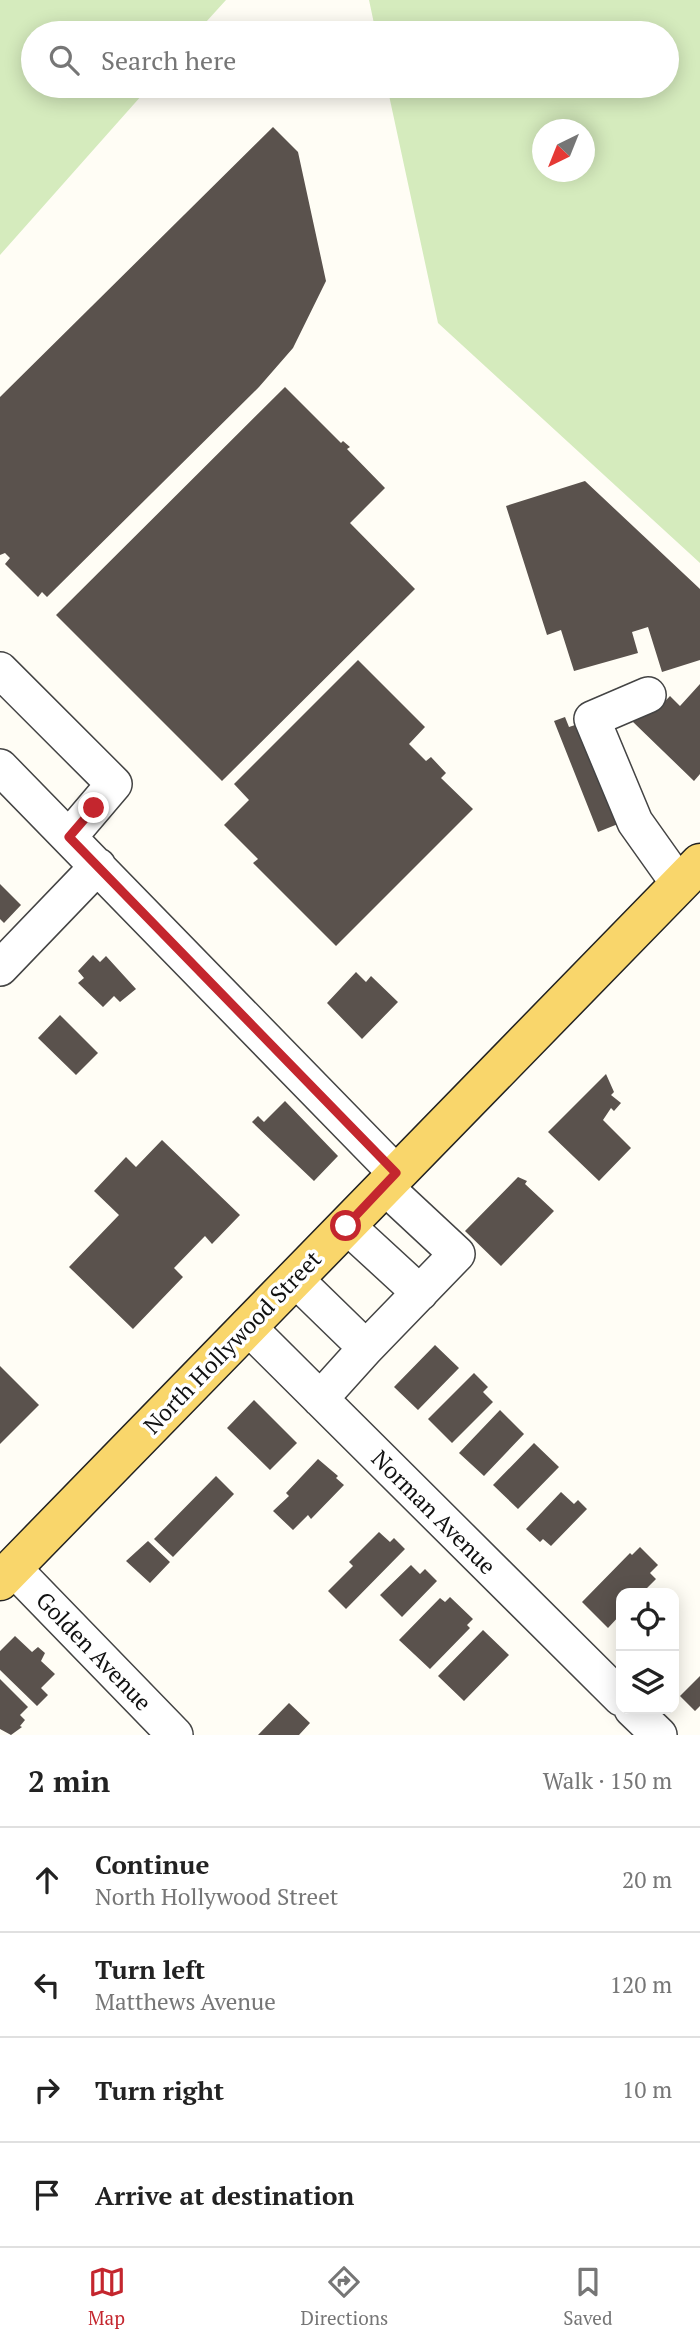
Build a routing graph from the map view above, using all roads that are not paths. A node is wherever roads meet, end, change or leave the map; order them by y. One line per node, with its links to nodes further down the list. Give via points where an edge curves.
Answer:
1 (0, 670): 4 (street, via 114,784)
2 (648, 695): 6 (street, via 592,719 635,822)
3 (0, 767): 4 (street)
4 (69, 837): 5 (street)
5 (98, 866): 7 (street); 8 (street)
6 (690, 874): 8 (main road, North Hollywood Street)
7 (0, 968)
8 (390, 1179): 9 (main road, North Hollywood Street); 11 (street, via 457,1254)
9 (346, 1226): 10 (main road, North Hollywood Street); 11 (street)
10 (294, 1279): 12 (main road, North Hollywood Street); 13 (street)
11 (420, 1293): 13 (street)
12 (247, 1326): 14 (street, Norman Avenue); 15 (main road, North Hollywood Street)
13 (366, 1348): 14 (street)
14 (320, 1399): 16 (street, Norman Avenue)
15 (6, 1574): 18 (street, Golden Avenue)
16 (616, 1693)
17 (637, 1714): 19 (street)
18 (176, 1735)
19 (659, 1735)

